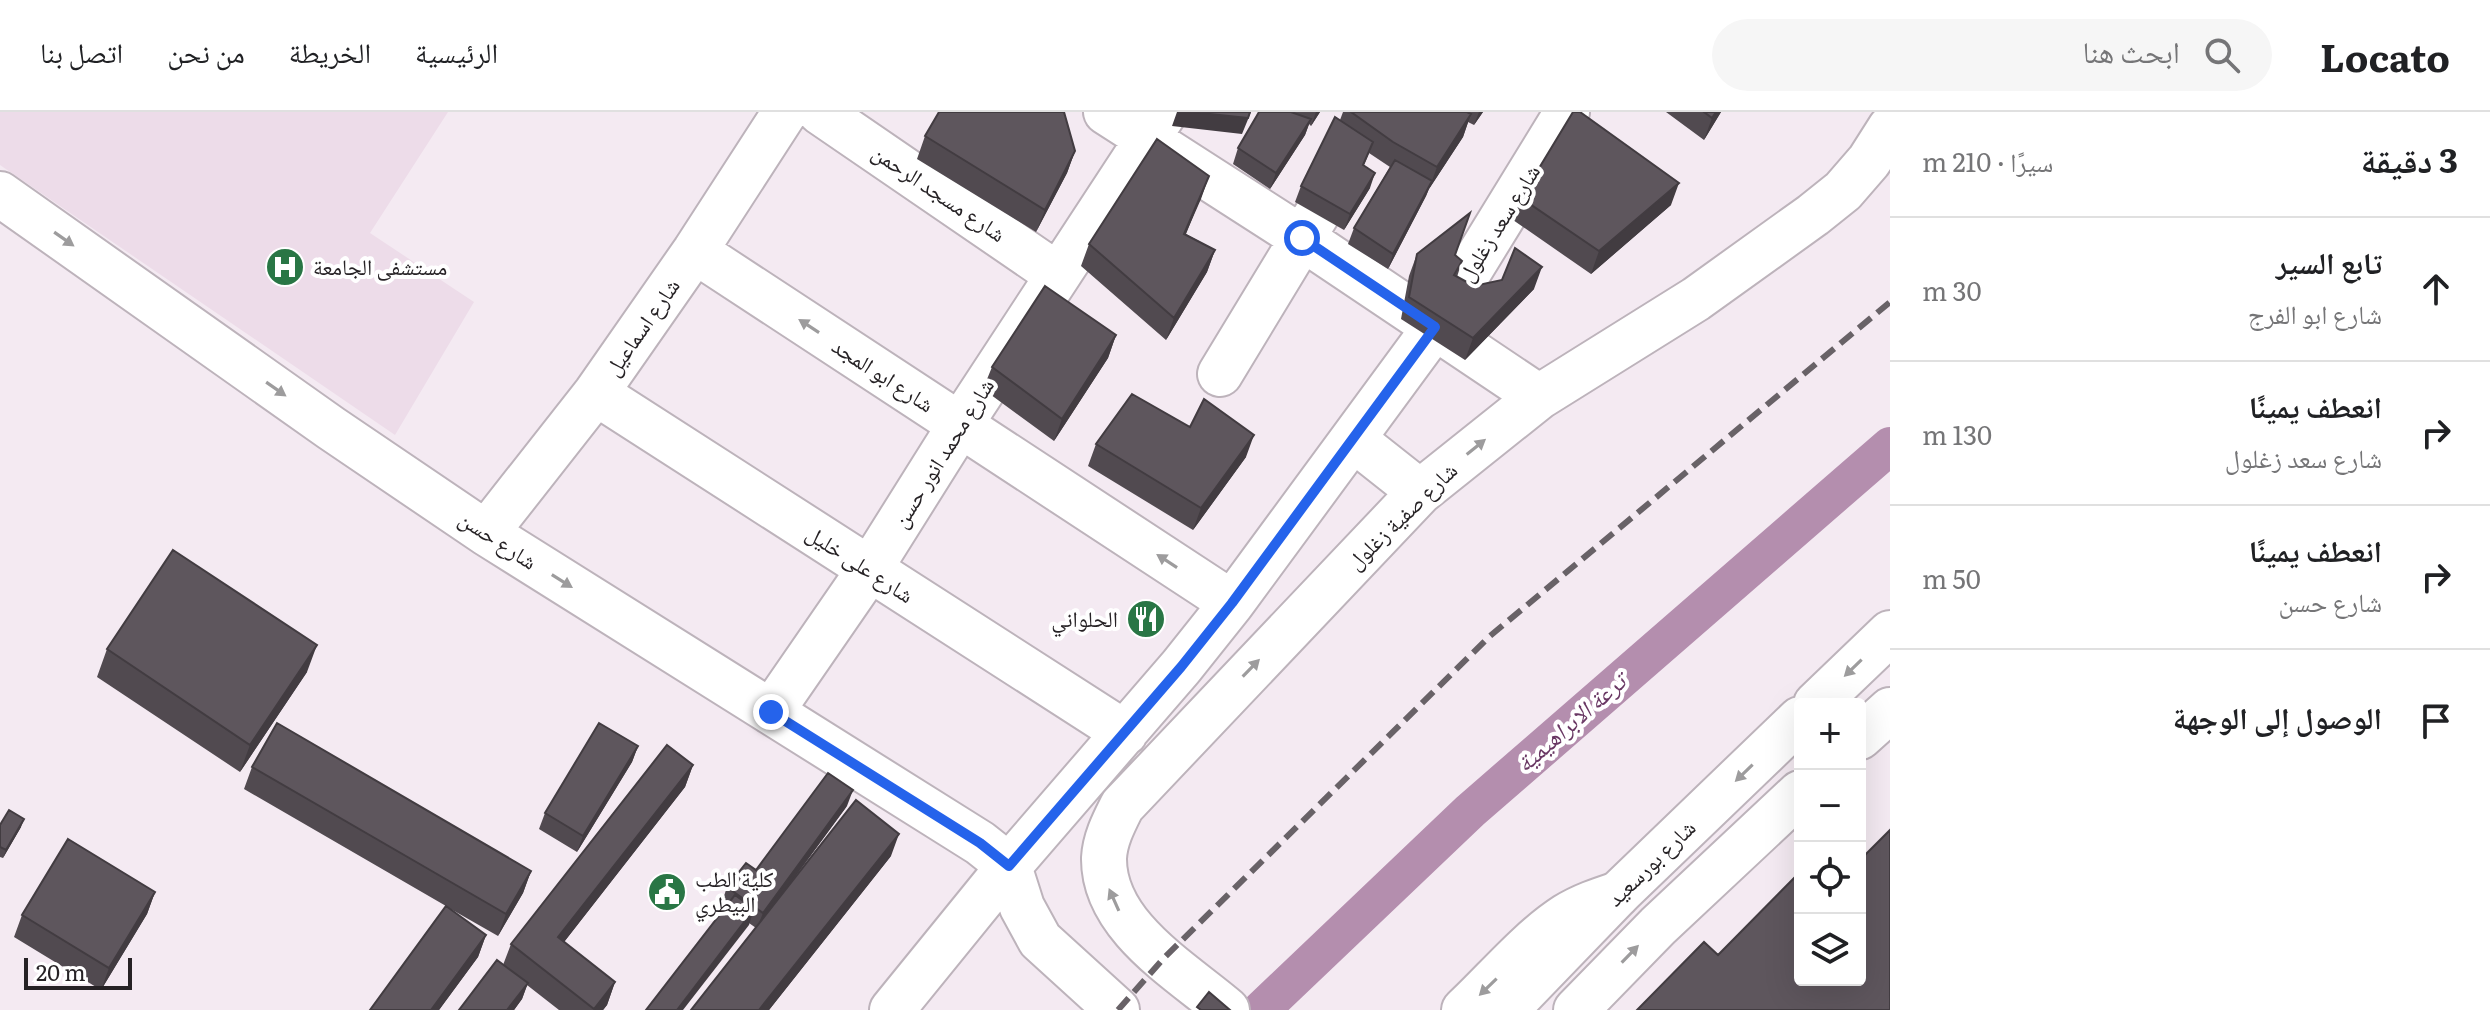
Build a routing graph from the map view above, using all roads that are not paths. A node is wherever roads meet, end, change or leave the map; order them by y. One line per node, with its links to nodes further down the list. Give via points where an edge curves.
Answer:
1 (785, 112): 10 (street, شارع اسماعيل)
2 (820, 112): 11 (street, شارع مسجد الرحمن)
3 (1106, 112): 5 (street)
4 (1567, 112): 12 (street, شارع سعد زغلول)
5 (1156, 126): 9 (street); 11 (street, شارع محمد انور حسن)
6 (1890, 128): 15 (street, شارع صفية زغلول, via 1843,191 1813,215 1696,299)
7 (1340, 175): 9 (street)
8 (0, 194): 19 (street, شارع حسن, one-way to 19)
9 (1302, 238): 12 (street); 13 (street)
10 (695, 251): 14 (street, شارع اسماعيل); 16 (street, شارع ابو المجد, one-way to 10)
11 (1058, 275): 16 (street, شارع محمد انور حسن)
12 (1435, 327): 15 (street); 17 (street, شارع سعد زغلول)
13 (1220, 374)
14 (596, 393): 19 (street, شارع اسماعيل); 20 (street, شارع على خليل)
15 (1539, 397): 18 (street, شارع صفية زغلول, one-way to 15)
16 (960, 425): 20 (street, شارع محمد انور حسن); 21 (street, شارع ابو المجد, one-way to 16)
17 (1353, 439): 18 (street); 21 (street, شارع سعد زغلول)
18 (1420, 492): 25 (street, شارع صفية زغلول, one-way to 18)
19 (486, 533): 27 (street, شارع حسن, one-way to 27)
20 (869, 570): 27 (street, شارع محمد انور حسن); 30 (street, شارع على خليل)
21 (1232, 603): 23 (street, شارع سعد زغلول)
22 (1890, 633): 24 (street, one-way to 24)
23 (1181, 667): 25 (street); 30 (street, شارع سعد زغلول)
24 (1822, 698)
25 (1219, 702): 34 (street, شارع صفية زغلول, one-way to 25, via 1133,930 1117,909 1104,856 1122,806)
26 (1890, 710): 29 (street)
27 (771, 712): 32 (street, شارع حسن)
28 (1794, 725): 33 (street, شارع بورسعيد, one-way to 33)
29 (1866, 732)
30 (1125, 733): 32 (street, شارع سعد زغلول)
31 (1794, 799): 39 (street, one-way to 31)
32 (1009, 866): 35 (street, شارع سعد زغلول); 36 (street, via 1040,940)
33 (1618, 894): 37 (street, one-way to 37, via 1566,916); 38 (street, شارع بورسعيد)
34 (1215, 1000)
35 (892, 1010)
36 (1117, 1010)
37 (1464, 1010)
38 (1506, 1010)
39 (1576, 1010)

